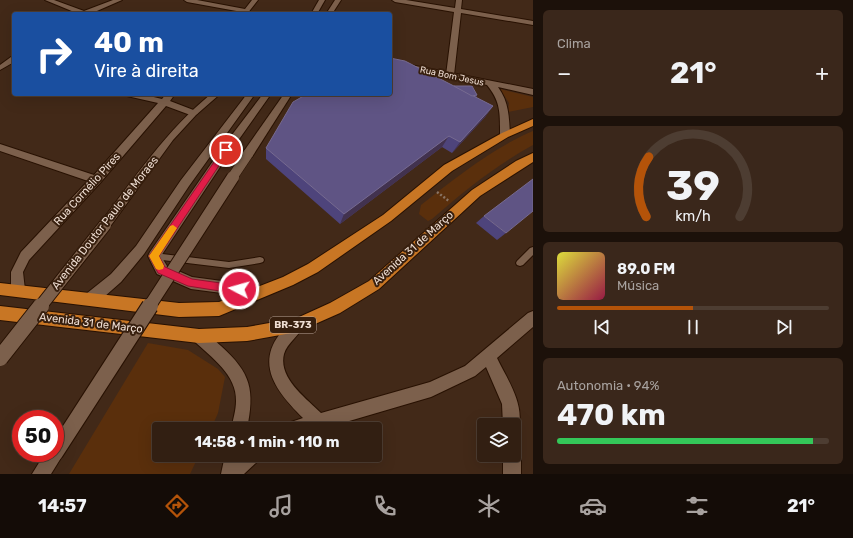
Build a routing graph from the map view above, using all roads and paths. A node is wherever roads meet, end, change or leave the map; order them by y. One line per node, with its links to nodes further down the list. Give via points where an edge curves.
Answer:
1 (48, 0): 10 (street)
2 (119, 0): 11 (street)
3 (187, 0): 12 (street)
4 (255, 0): 12 (street)
5 (322, 0): 13 (street)
6 (338, 0): 14 (street)
7 (395, 0): 9 (street)
8 (459, 0): 9 (street)
9 (458, 10): 15 (street); 19 (street)
10 (80, 12)
11 (90, 12)
12 (246, 12)
13 (315, 12)
14 (329, 12)
15 (533, 23)
16 (12, 60): 18 (street)
17 (392, 63): 19 (street, Rua Bom Jesus)
18 (2, 67)
19 (450, 75): 20 (street, Rua Bom Jesus)
20 (490, 84): 21 (street, Rua Bom Jesus); 30 (street, Rua Bom Jesus, via 502,99)
21 (533, 92)
22 (149, 96): 27 (street)
23 (213, 96): 28 (street, Avenida Doutor Paulo de Moraes)
24 (250, 96): 43 (street, via 140,250 116,278)
25 (266, 96): 37 (street)
26 (287, 96): 53 (street, bridge)
27 (168, 98): 28 (street); 33 (street, Rua Cornélio Pires)
28 (192, 113): 49 (street, Avenida Doutor Paulo de Moraes, bridge)
29 (533, 122): 30 (main road)
30 (504, 135): 34 (main road, via 448,168)
31 (0, 147): 33 (street)
32 (533, 157): 35 (main road, Avenida 31 de Março / BR-373, via 482,189)
33 (96, 180): 41 (street, Rua Cornélio Pires, via 25,256 17,272)
34 (427, 184): 35 (path); 42 (main road, via 387,218 313,268)
35 (458, 208): 46 (main road, Avenida 31 de Março / BR-373, via 374,285 335,308)
36 (533, 250): 39 (lane)
37 (154, 256): 38 (lane, via 229,265); 42 (street, via 162,270 191,283)
38 (260, 260)
39 (520, 263)
40 (0, 289): 41 (main road)
41 (18, 290): 43 (main road)
42 (260, 292): 43 (main road, via 219,310 179,310)
43 (91, 299)
44 (0, 313): 47 (main road, Avenida 31 de Março / BR-373)
45 (533, 318): 48 (street)
46 (297, 325): 47 (main road, Avenida 31 de Março / BR-373, via 247,334); 52 (street, via 277,351 276,370 285,387)
47 (199, 336): 51 (street, via 233,369 241,381 244,400)
48 (489, 356): 50 (street, via 510,404); 52 (street, via 470,371 431,389)
49 (0, 358)
50 (511, 418)
51 (241, 422)
52 (318, 422)
53 (64, 439)
54 (49, 462): 58 (street)
55 (233, 462): 59 (street)
56 (244, 462): 59 (street)
57 (512, 462): 60 (street)
58 (41, 474)
59 (231, 474)
60 (512, 474)

